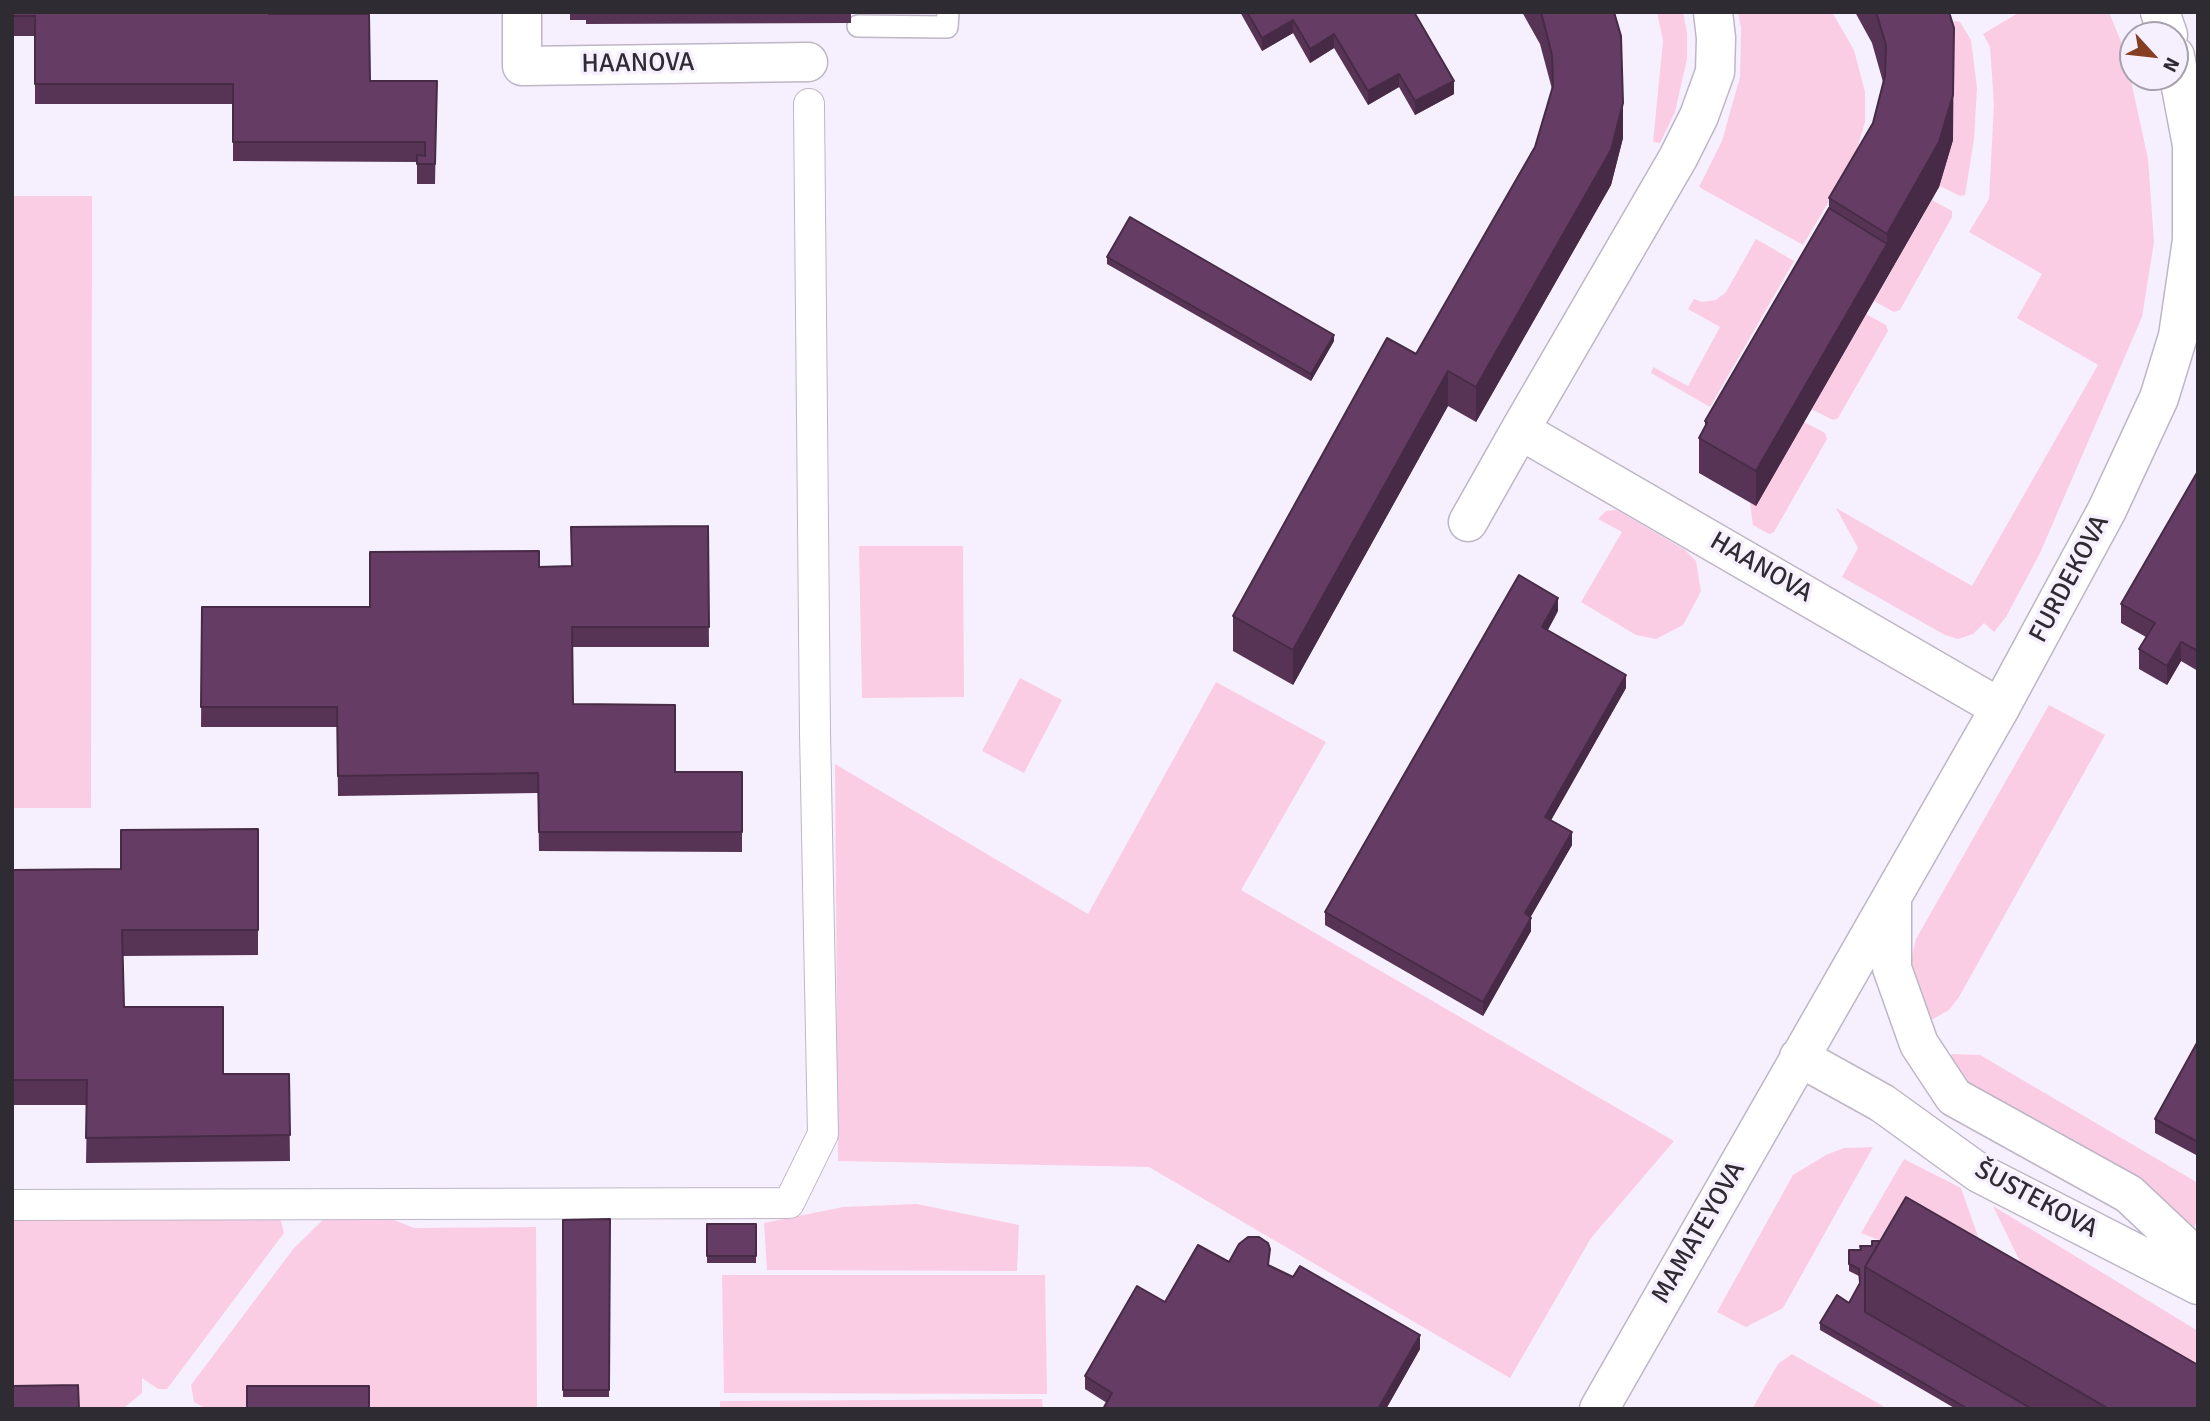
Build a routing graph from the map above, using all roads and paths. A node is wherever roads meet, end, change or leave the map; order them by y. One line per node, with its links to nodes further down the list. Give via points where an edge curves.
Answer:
1 (522, 12): 5 (street, HAANOVA, via 522,66)
2 (947, 12): 4 (lane, via 947,27)
3 (1713, 12): 8 (street, via 1715,72 1699,116)
4 (859, 26)
5 (808, 62)
6 (2183, 91): 10 (street, FURDEKOVA, via 2193,181 2189,272 2178,336 2159,398 2107,510)
7 (809, 104): 15 (street, via 823,1134 789,1203)
8 (1526, 420): 9 (street); 10 (street, HAANOVA)
9 (1468, 522)
10 (2000, 708): 11 (street, FURDEKOVA)
11 (1892, 897): 12 (street, FURDEKOVA); 13 (street, ŠUSTEKOVA, via 1892,968 1919,1044)
12 (1800, 1057): 14 (street, ŠUSTEKOVA); 18 (street, MAMATEYOVA)
13 (1954, 1097): 14 (street); 16 (street, ŠUSTEKOVA, via 2129,1194)
14 (1882, 1102): 17 (street, ŠUSTEKOVA, via 1979,1172)
15 (12, 1205)
16 (2198, 1259)
17 (2198, 1285)
18 (1599, 1409)

